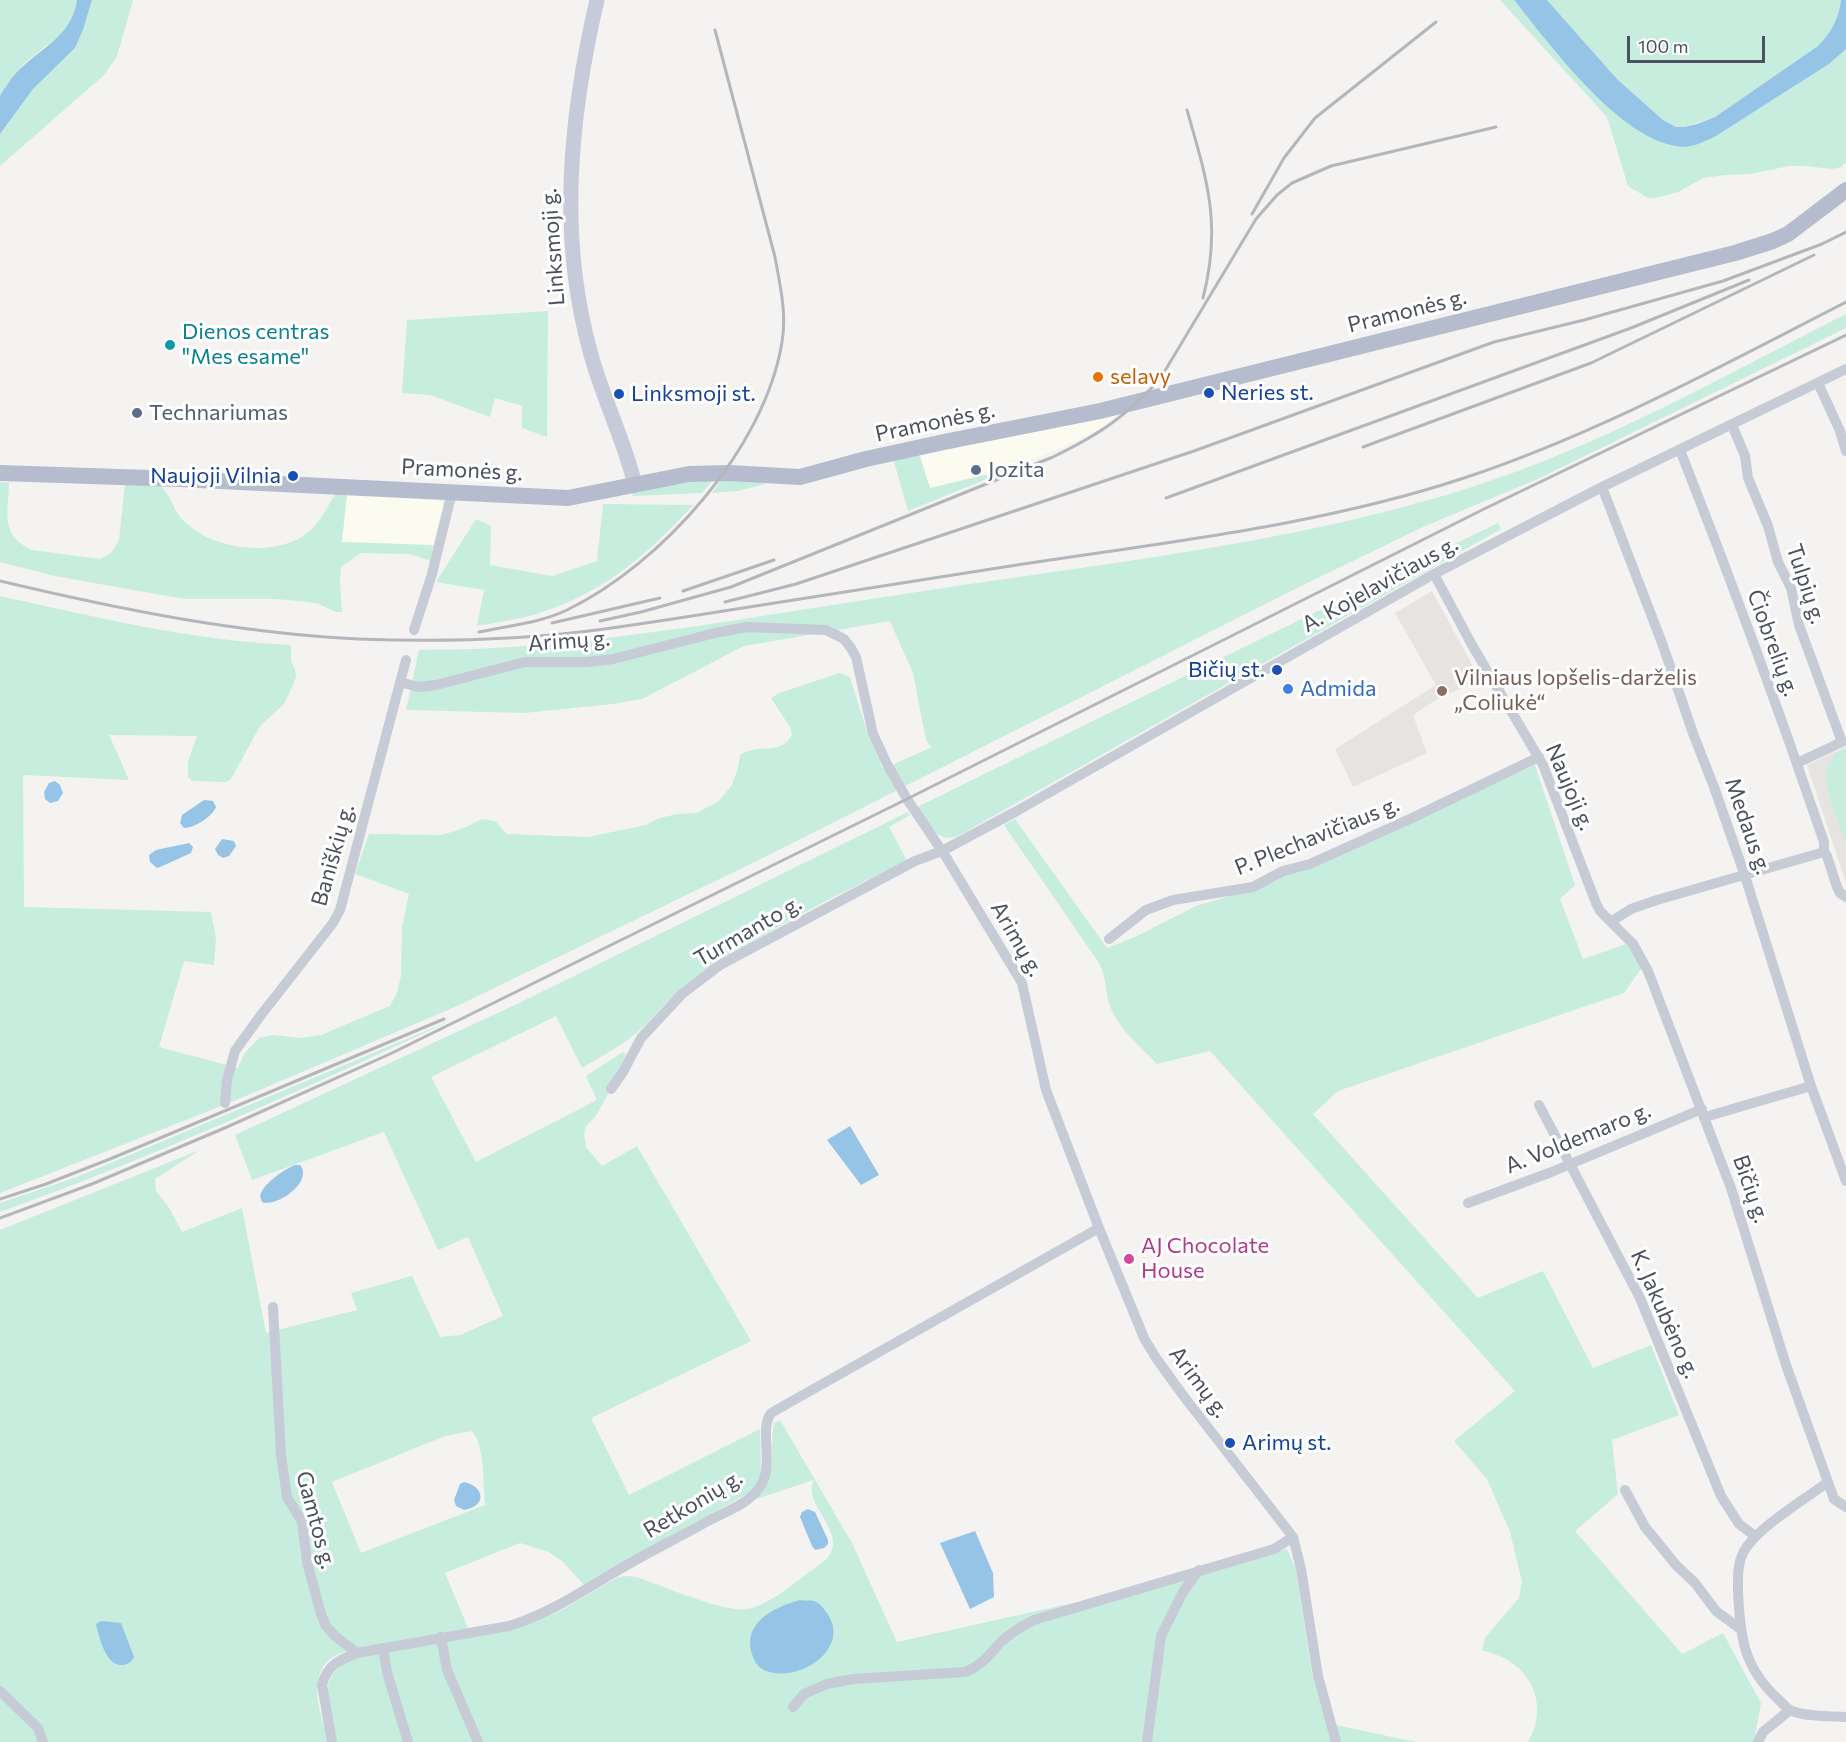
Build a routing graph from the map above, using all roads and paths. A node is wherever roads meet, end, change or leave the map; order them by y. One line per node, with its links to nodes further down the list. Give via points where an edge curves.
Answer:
1 (597, 0): 9 (main road, Linksmoji g., via 586,46 572,147 572,258 590,353)
2 (1846, 190): 9 (main road, Pramonės g., via 1788,234 1758,247 1100,411 933,444 800,477 718,472)
3 (1846, 369): 4 (street, A. Kojelavičiaus g.)
4 (1818, 383): 5 (street, A. Kojelavičiaus g.); 7 (street)
5 (1732, 425): 6 (street, A. Kojelavičiaus g.); 17 (street, Tulpių g., via 1778,562 1791,588 1798,625 1842,742)
6 (1680, 450): 10 (street, A. Kojelavičiaus g.); 17 (street, Čiobrelių g.)
7 (1846, 451)
8 (0, 473): 11 (main road, Pramonės g.)
9 (635, 485): 11 (main road, Pramonės g., via 568,498)
10 (1602, 487): 12 (street, A. Kojelavičiaus g.); 20 (street, Medaus g.)
11 (452, 492): 13 (street)
12 (1434, 574): 16 (street, Naujoji g.); 18 (street, A. Kojelavičiaus g., via 1016,812)
13 (414, 630)
14 (406, 660): 15 (street, Baniškių g.)
15 (400, 682): 18 (street, Arimų g., via 418,687 436,685 525,662 588,663 747,627 826,630 844,639 856,657 873,734 903,792); 26 (street, Baniškių g., via 340,910 235,1051)
16 (1539, 758): 22 (street, Naujoji g., via 1596,903); 23 (street, P. Plechavičiaus g., via 1254,886 1173,900 1146,910)
17 (1797, 764): 19 (street, Čiobrelių g.)
18 (942, 850): 25 (street, Turmanto g., via 720,965 682,994 641,1038); 33 (street, Arimų g., via 1022,983 1046,1090)
19 (1824, 852): 20 (street); 21 (street, Čiobrelių g., via 1840,893)
20 (1745, 876): 22 (street, via 1631,909); 24 (street, Medaus g.)
21 (1846, 897)
22 (1612, 921): 28 (street, Bičių g., via 1642,958)
23 (1109, 939)
24 (1811, 1086): 28 (street, A. Voldemaro g.); 29 (street, Medaus g.)
25 (611, 1089)
26 (225, 1103)
27 (1539, 1105): 30 (street, K. Jakubėno g.)
28 (1704, 1113): 30 (street, A. Voldemaro g.); 35 (street, Bičių g.)
29 (1842, 1158): 31 (street, Medaus g.)
30 (1570, 1164): 32 (street, A. Voldemaro g.); 38 (street, K. Jakubėno g., via 1640,1298 1721,1496 1740,1524)
31 (1846, 1181)
32 (1468, 1203)
33 (1099, 1228): 39 (street, Arimų g., via 1133,1314 1156,1358); 42 (street, Retkonių g., via 771,1413 766,1424 764,1480 742,1503 533,1619)
34 (273, 1307): 44 (street, Gamtos g., via 286,1497 302,1522 307,1562 326,1626)
35 (1828, 1482): 37 (street, Bičių g., via 1834,1499); 38 (street)
36 (1625, 1490): 41 (street, via 1645,1527 1676,1565 1716,1611)
37 (1846, 1507)
38 (1755, 1536): 41 (street, via 1743,1552 1738,1568)
39 (1293, 1538): 40 (street, via 1274,1549); 54 (street, Arimų g., via 1318,1676)
40 (1199, 1570): 46 (street, via 1034,1620 1017,1628 972,1670 853,1679 804,1694); 53 (street, via 1161,1636)
41 (1739, 1628): 47 (street, via 1755,1671)
42 (441, 1637): 43 (street, Retkonių g.); 52 (street, via 447,1670)
43 (383, 1648): 44 (street, Retkonių g.); 51 (street)
44 (357, 1653): 50 (street, via 335,1661 324,1677 323,1695)
45 (0, 1691): 49 (street, via 38,1728)
46 (793, 1707)
47 (1790, 1710): 48 (street); 55 (street, via 1763,1732)
48 (1846, 1717)
49 (43, 1742)
50 (332, 1742)
51 (408, 1742)
52 (478, 1742)
53 (1147, 1742)
54 (1336, 1742)
55 (1758, 1742)

